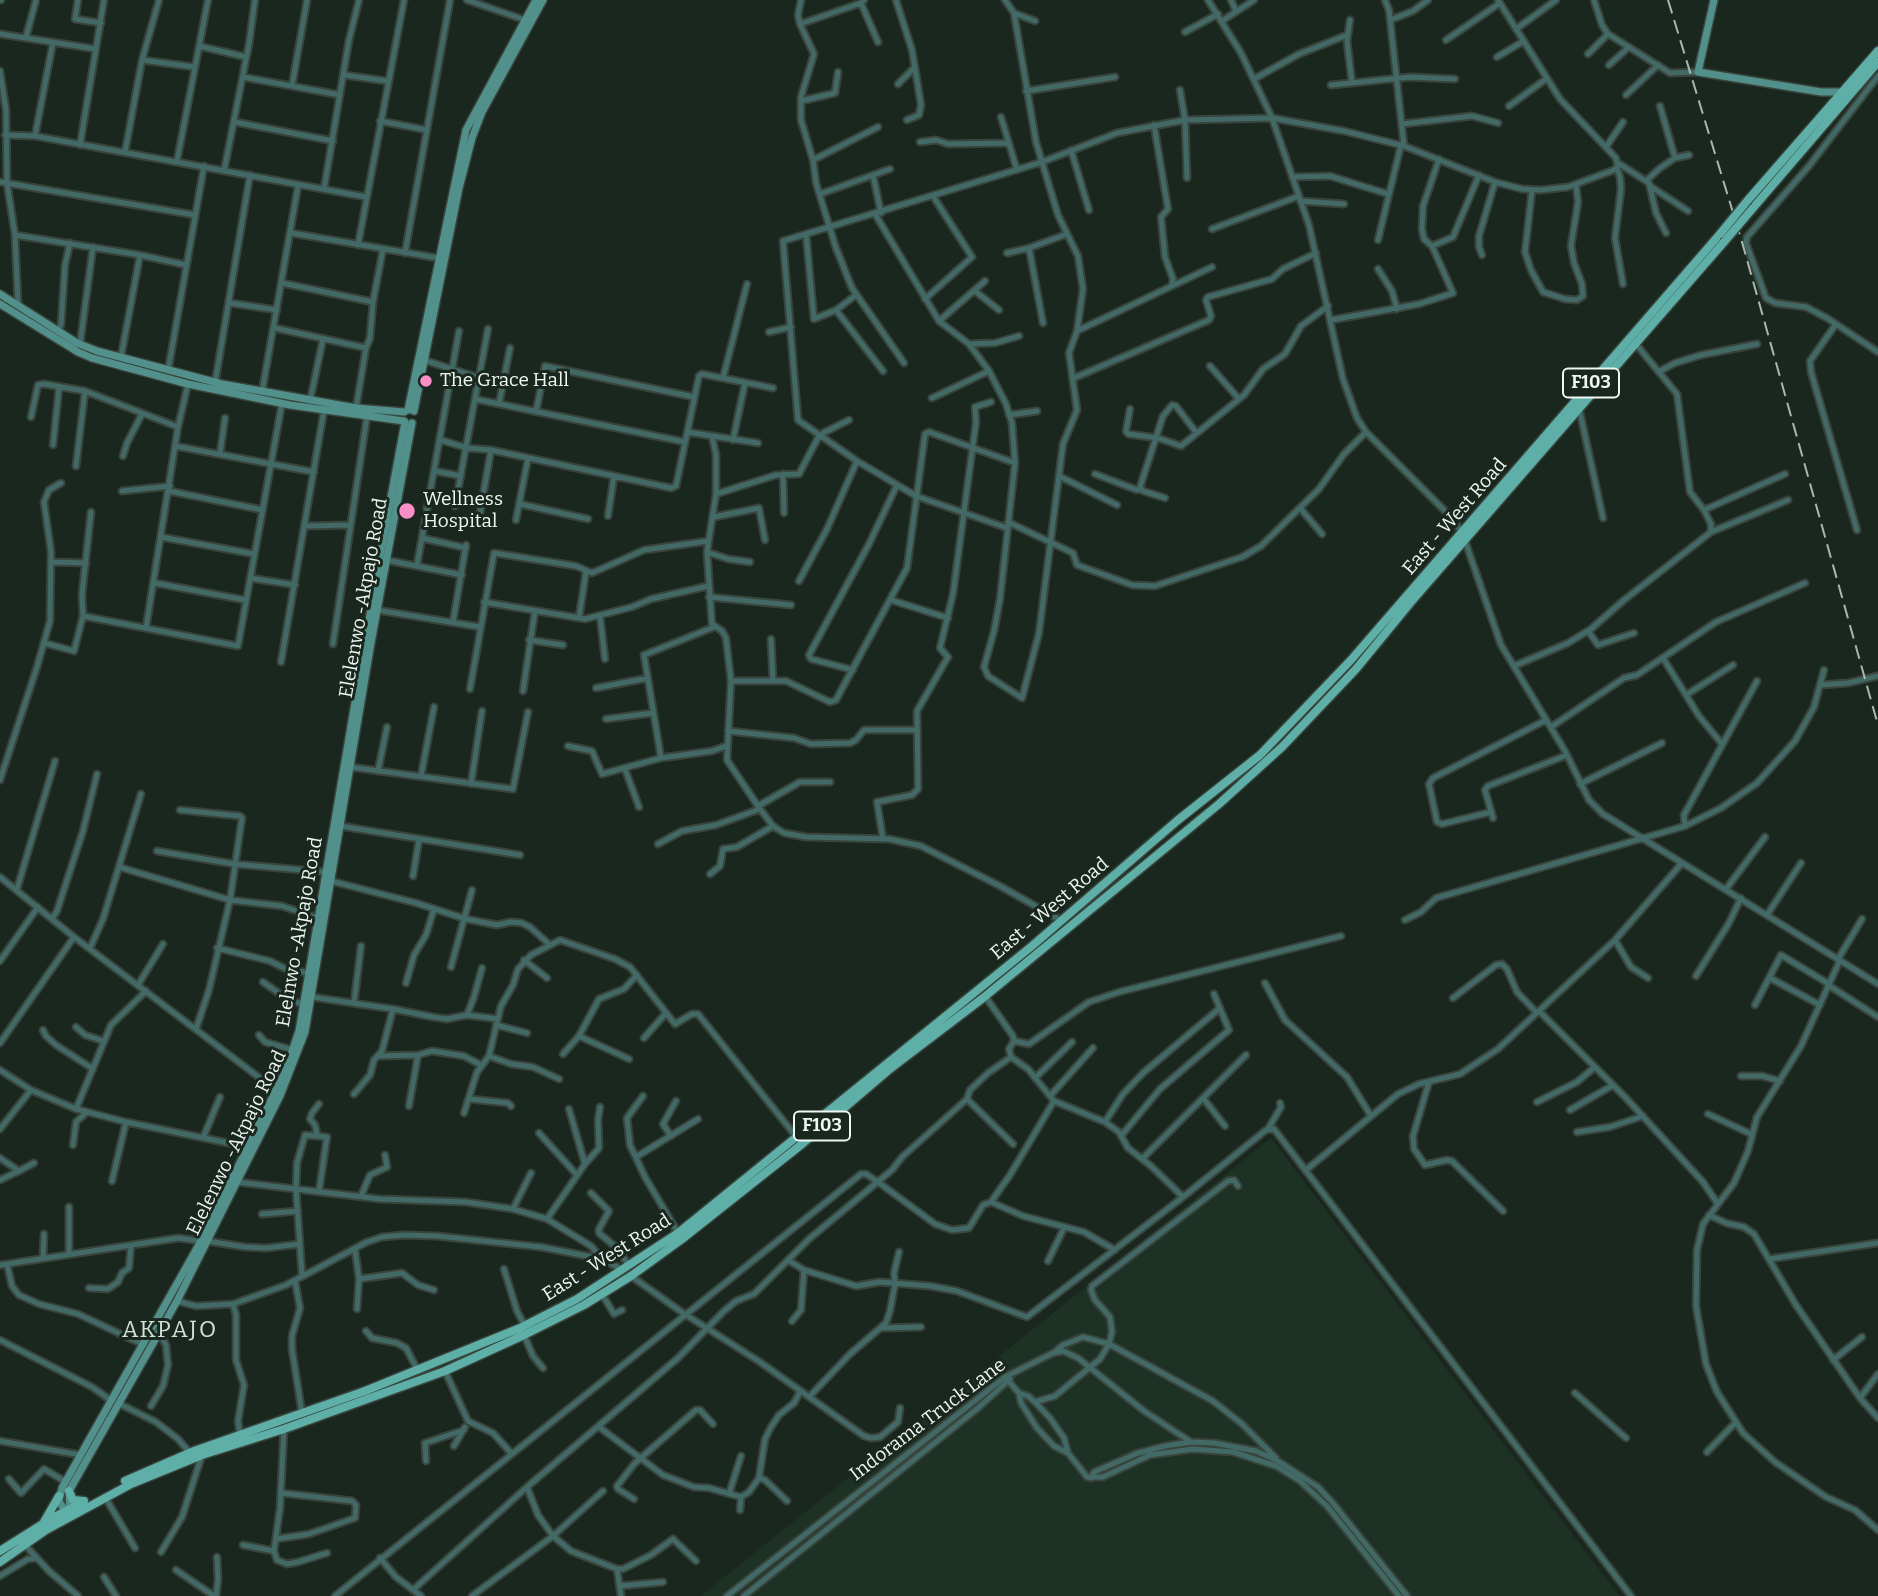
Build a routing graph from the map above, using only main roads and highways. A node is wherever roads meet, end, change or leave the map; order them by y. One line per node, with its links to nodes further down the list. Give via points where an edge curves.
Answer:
1 (536, 0): 13 (main road, Elelenwo -Akpajo Road, via 466,130)
2 (543, 0): 15 (main road, Elelenwo -Akpajo Road, via 472,138)
3 (1714, 0): 6 (main road, via 1698,72)
4 (1878, 51): 7 (main road, East - West Road / F103)
5 (1878, 62): 9 (main road, East - West Road / F103)
6 (1821, 92): 7 (main road); 8 (main road)
7 (1843, 92): 8 (main road, East - West Road / F103)
8 (1831, 105): 9 (main road, East - West Road / F103)
9 (1750, 204): 10 (main road, East - West Road / F103, bridge)
10 (1722, 238): 18 (main road, East - West Road / F103); 18 (main road, East - West Road / F103)
11 (0, 294): 14 (main road, via 80,344 121,357 215,383)
12 (0, 304): 16 (main road, via 78,352 188,384)
13 (410, 397): 14 (main road); 15 (main road, Elelenwo -Akpajo Road)
14 (387, 411): 15 (main road)
15 (408, 417): 16 (main road); 17 (main road, Elelnwo -Akpajo Road); 19 (main road, Elelenwo -Akpajo Road, via 312,997 305,1032)
16 (390, 420): 17 (main road)
17 (402, 436): 19 (main road, Elelnwo -Akpajo Road, via 305,1004)
18 (1464, 536): 20 (main road, East - West Road / F103, via 1260,755); 20 (main road, East - West Road / F103, via 1356,669 1282,747 985,996)
19 (279, 1091): 21 (main road, Elelnwo -Akpajo Road); 21 (main road, Elelenwo -Akpajo Road)
20 (799, 1140): 22 (main road, East - West Road / F103, via 678,1233); 22 (main road, East - West Road / F103, via 631,1276)
21 (204, 1241): 23 (main road, Elelnwo -Akpajo Road); 23 (main road, Elelenwo -Akpajo Road, via 177,1301)
22 (525, 1330): 26 (main road, East - West Road / F103, via 190,1453); 27 (main road, East - West Road / F103, via 445,1371 202,1455)
23 (115, 1402): 24 (main road, Elelenwo -Akpajo Road); 25 (main road, Elelnwo -Akpajo Road)
24 (69, 1491): 26 (main road, via 73,1500); 27 (main road, Elelenwo -Akpajo Road)
25 (59, 1496): 27 (main road); 28 (main road)
26 (87, 1500): 27 (main road, East - West Road / F103)
27 (68, 1513): 28 (main road, East - West Road / F103)
28 (44, 1527): 29 (main road, F103); 30 (main road, F103)
29 (0, 1551)
30 (0, 1562)

